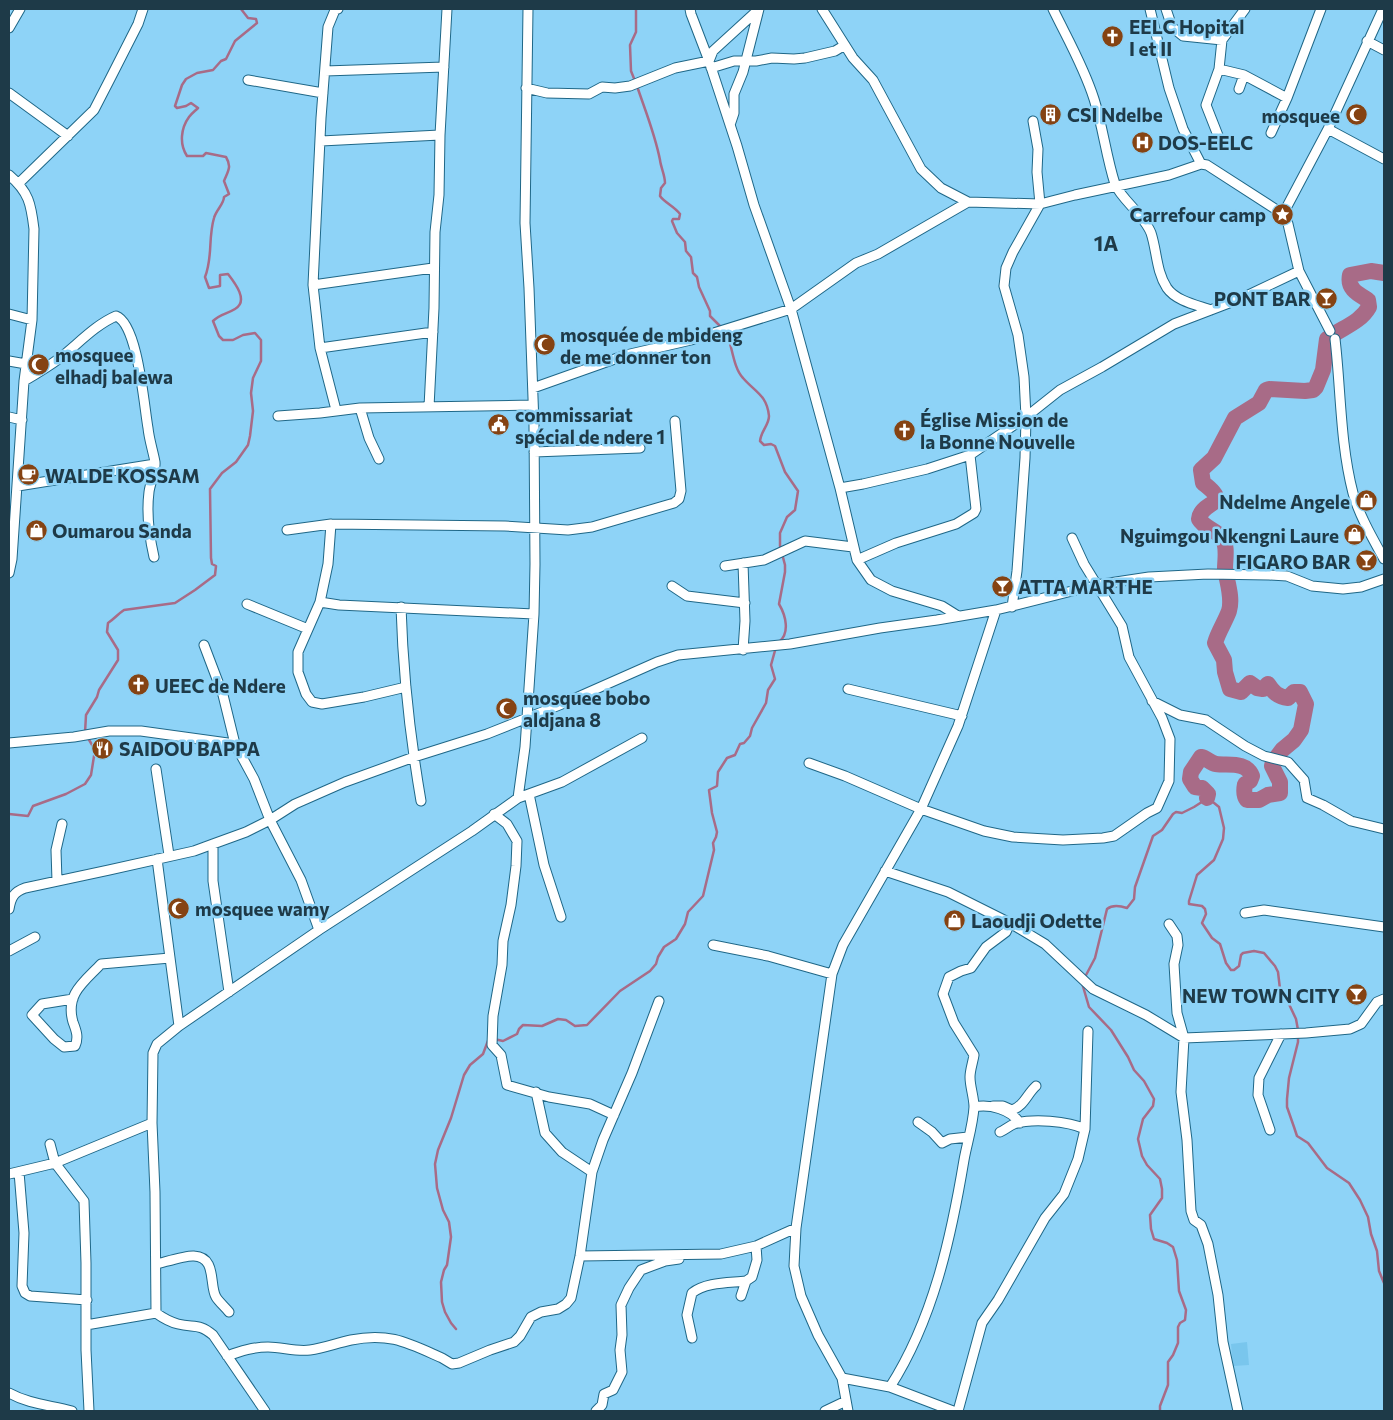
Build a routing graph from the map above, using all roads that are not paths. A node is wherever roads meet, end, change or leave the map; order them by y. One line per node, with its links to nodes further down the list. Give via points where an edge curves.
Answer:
1 (20, 9): 15 (street)
2 (143, 9): 37 (street, via 94,110)
3 (338, 9): 24 (street, via 328,27)
4 (447, 9): 22 (street)
5 (528, 9): 27 (street)
6 (690, 9): 21 (street)
7 (759, 9): 20 (street); 21 (street, via 713,51)
8 (822, 9): 18 (street)
9 (1052, 9): 44 (street, via 1081,65 1094,99)
10 (1150, 9): 41 (street, via 1169,88 1183,129)
11 (1166, 9): 16 (street, via 1172,28 1183,36)
12 (1245, 9): 16 (street)
13 (1321, 9): 31 (street)
14 (1383, 9): 17 (street)
15 (9, 28)
16 (1222, 40): 23 (street)
17 (1367, 41): 19 (street); 34 (street)
18 (845, 45): 20 (street, via 835,51 794,60); 45 (street, via 873,80 921,169 941,188)
19 (1384, 50)
20 (746, 60): 21 (street); 33 (street, via 734,94)
21 (710, 65): 27 (street, via 675,68 630,86 602,87 589,94 548,93); 33 (street)
22 (444, 67): 24 (street); 36 (street)
23 (1218, 68): 25 (street); 38 (street, via 1206,105)
24 (325, 71): 30 (street)
25 (1244, 75): 28 (street); 31 (street)
26 (248, 80): 30 (street)
27 (526, 88): 60 (street, via 525,223)
28 (1239, 89)
29 (9, 93): 37 (street)
30 (323, 93): 39 (street)
31 (1288, 98): 35 (street)
32 (1033, 121): 46 (street, via 1038,149)
33 (730, 125): 51 (street)
34 (1328, 129): 40 (street); 47 (street)
35 (1271, 133)
36 (440, 135): 39 (street); 48 (street)
37 (68, 136): 43 (street)
38 (1219, 138)
39 (321, 140): 50 (street)
40 (1384, 159)
41 (1201, 164): 44 (street, via 1169,175); 47 (street)
42 (9, 175): 43 (street)
43 (19, 183): 54 (street, via 26,192 33,215)
44 (1116, 186): 46 (street); 52 (street, via 1151,234 1159,271 1167,288 1184,300)
45 (968, 202): 46 (street); 51 (street, via 856,263)
46 (1040, 204): 67 (street, via 1013,252 1006,268 1004,286 1018,335)
47 (1283, 214): 49 (street)
48 (433, 268): 50 (street); 55 (street)
49 (1299, 271): 52 (street); 84 (street, via 1333,335 1340,378 1342,427 1353,494)
50 (313, 285): 56 (street)
51 (791, 309): 60 (street, via 692,340 626,355); 76 (street)
52 (1211, 310): 67 (street, via 1174,324 1142,342 1060,390)
53 (9, 314): 54 (street)
54 (32, 320): 58 (street)
55 (433, 332): 56 (street); 62 (street)
56 (320, 348): 64 (street)
57 (9, 361): 58 (street)
58 (26, 364): 59 (street)
59 (24, 381): 68 (street); 74 (street, via 95,329 116,316 120,318 128,330 140,373)
60 (533, 388): 61 (street)
61 (533, 405): 62 (street); 71 (street)
62 (429, 407): 63 (street)
63 (360, 408): 64 (street); 73 (street)
64 (336, 410): 65 (street)
65 (278, 416)
66 (9, 417): 68 (street)
67 (1026, 417): 72 (street); 96 (street, via 1018,561)
68 (22, 420): 75 (street)
69 (675, 421): 78 (street, via 681,491 674,503 592,527 568,530)
70 (640, 448): 71 (street)
71 (534, 452): 78 (street)
72 (970, 455): 76 (street, via 927,469); 85 (street, via 974,513 956,524 896,543)
73 (379, 459)
74 (155, 464): 75 (street); 83 (street, via 147,511)
75 (18, 486): 80 (street)
76 (840, 488): 82 (street)
77 (332, 524): 78 (street); 79 (street); 92 (street)
78 (535, 527): 98 (street)
79 (287, 530)
80 (12, 531): 88 (street)
81 (1072, 538): 90 (street)
82 (853, 547): 85 (street); 86 (street, via 805,541 764,560)
83 (154, 557)
84 (1384, 559)
85 (857, 560): 99 (street, via 872,580 892,591 942,606)
86 (743, 563): 87 (street); 94 (street)
87 (725, 566)
88 (9, 573)
89 (1384, 579): 90 (street, via 1343,589 1312,586 1287,576 1241,574 1149,578)
90 (1096, 585): 96 (street); 105 (street, via 1122,626 1129,656)
91 (672, 586): 94 (street, via 687,596)
92 (320, 602): 95 (street, via 340,606); 100 (street)
93 (247, 604): 100 (street)
94 (745, 604): 102 (street)
95 (401, 607): 98 (street); 103 (street)
96 (1012, 607): 97 (street)
97 (996, 610): 99 (street); 106 (street)
98 (534, 614): 107 (street)
99 (958, 616): 102 (street)
100 (308, 629): 103 (street, via 298,652 298,672 312,702 322,704)
101 (204, 646): 110 (street, via 223,695)
102 (743, 650): 107 (street, via 678,655 621,676)
103 (406, 687): 111 (street)
104 (848, 689): 106 (street)
105 (1152, 701): 117 (street, via 1170,739 1169,781 1157,808 1114,836 1063,840 1013,837 984,831); 121 (street, via 1180,715 1206,720 1264,756 1288,762 1304,780 1307,798 1351,821)
106 (962, 716): 117 (street)
107 (527, 719): 111 (street); 115 (street)
108 (642, 738): 114 (street, via 562,782)
109 (9, 744): 110 (street, via 109,731 141,731)
110 (235, 744): 119 (street, via 254,779)
111 (414, 757): 116 (street); 119 (street, via 345,782 295,804)
112 (809, 763): 117 (street)
113 (156, 769): 123 (street)
114 (528, 794): 115 (street); 129 (street, via 544,865)
115 (518, 798): 118 (street)
116 (421, 801)
117 (921, 809): 125 (street)
118 (494, 814): 133 (street); 148 (street, via 507,824 517,841 492,1045 501,1055 507,1085)
119 (270, 820): 122 (street); 133 (street, via 301,880)
120 (62, 824): 126 (street, via 56,850)
121 (1384, 829)
122 (213, 844): 123 (street); 139 (street, via 213,881)
123 (169, 855): 124 (street)
124 (157, 859): 126 (street); 137 (street)
125 (886, 871): 130 (street, via 948,892); 138 (street, via 843,945)
126 (57, 881): 127 (street, via 17,891 11,897)
127 (9, 909)
128 (1245, 913): 132 (street, via 1264,910)
129 (561, 916)
130 (1010, 923): 146 (street, via 1045,944 1093,988); 150 (street, via 1006,932 986,947 971,968 949,977 943,994 954,1023 974,1055 970,1076)
131 (1169, 924): 146 (street, via 1177,936 1174,964 1178,1013)
132 (1384, 927)
133 (318, 930): 139 (street)
134 (34, 937): 136 (street)
135 (714, 946): 138 (street, via 768,956)
136 (9, 951)
137 (170, 958): 140 (street, via 101,964 74,993); 143 (street)
138 (832, 974): 164 (street)
139 (229, 992): 143 (street)
140 (73, 999): 140 (street, via 42,1004 32,1015 64,1047 75,1046 78,1038 72,1016)
141 (1384, 999): 145 (street, via 1377,1002 1361,1024 1350,1029)
142 (659, 1001): 151 (street)
143 (179, 1026): 153 (street, via 157,1044 153,1052)
144 (1088, 1031): 155 (street)
145 (1284, 1034): 146 (street); 156 (street, via 1259,1078 1258,1095)
146 (1184, 1038): 189 (street, via 1181,1092 1191,1211 1208,1244 1223,1342)
147 (1036, 1086): 149 (street, via 1016,1109)
148 (536, 1092): 151 (street, via 590,1104); 162 (street, via 545,1133 562,1152)
149 (993, 1106): 150 (street); 154 (street, via 1007,1111)
150 (974, 1107): 158 (street)
151 (614, 1115): 162 (street)
152 (918, 1122): 158 (street, via 942,1143)
153 (152, 1123): 160 (street); 168 (street)
154 (1020, 1123): 155 (street, via 1045,1121); 157 (street)
155 (1084, 1129): 188 (street, via 1078,1159 1064,1194 1045,1218 982,1323)
156 (1270, 1130)
157 (1000, 1132)
158 (968, 1137): 178 (street, via 959,1194 940,1274 903,1367)
159 (50, 1144): 160 (street)
160 (55, 1163): 161 (street); 171 (street, via 84,1201)
161 (18, 1172): 163 (street); 171 (street, via 24,1233 22,1286 25,1293)
162 (592, 1172): 167 (street)
163 (9, 1174)
164 (796, 1228): 165 (street); 177 (street, via 794,1266 801,1296)
165 (756, 1246): 166 (street); 169 (street, via 757,1260 752,1277)
166 (700, 1255): 167 (street); 184 (street, via 665,1261 641,1270 621,1305 622,1372 613,1390 604,1394 602,1405)
167 (580, 1256): 176 (street, via 571,1298 566,1304 531,1316 514,1342 460,1364 446,1362 403,1340 384,1337 351,1340 309,1351 251,1348)
168 (156, 1264): 172 (street, via 196,1256 204,1260 212,1276 215,1296); 173 (street)
169 (746, 1282): 170 (street); 175 (street, via 698,1288 692,1293 687,1315)
170 (741, 1296)
171 (87, 1300): 174 (street)
172 (229, 1312)
173 (156, 1313): 174 (street); 176 (street, via 179,1324 204,1328 213,1335)
174 (86, 1325): 182 (street)
175 (692, 1338)
176 (227, 1356): 183 (street)
177 (842, 1378): 178 (street); 180 (street)
178 (890, 1388): 187 (street)
179 (9, 1393): 181 (street, via 30,1402)
180 (846, 1401): 185 (street); 186 (street)
181 (72, 1411)
182 (89, 1411)
183 (265, 1411)
184 (596, 1411)
185 (825, 1411)
186 (848, 1411)
187 (953, 1411)
188 (958, 1411)
189 (1238, 1411)

